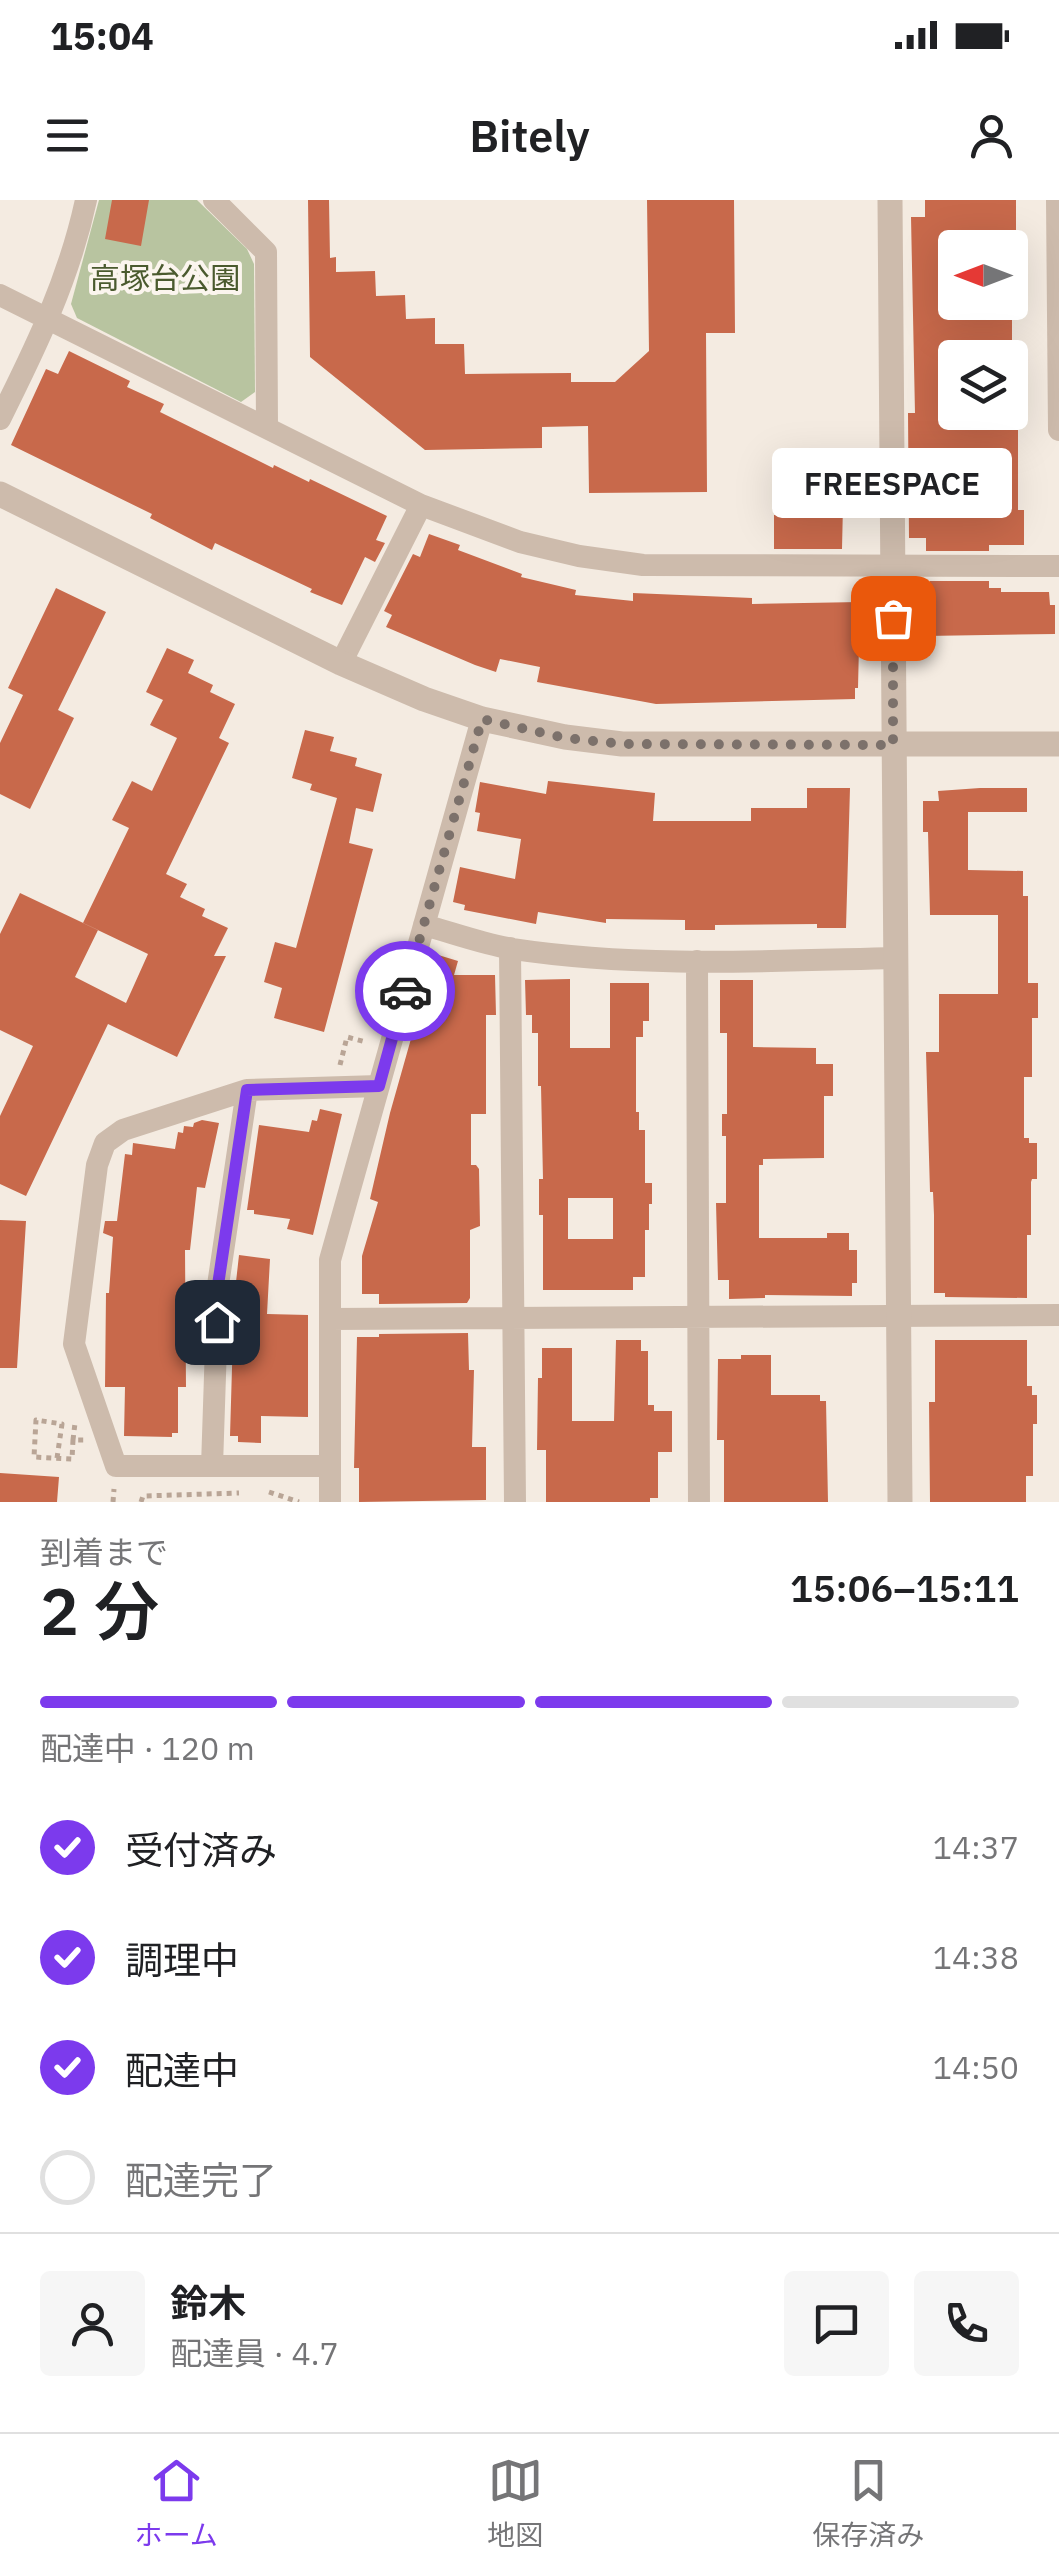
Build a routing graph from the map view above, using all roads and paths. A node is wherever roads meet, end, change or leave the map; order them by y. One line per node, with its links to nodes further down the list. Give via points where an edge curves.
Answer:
1 (86, 200): 6 (street)
2 (214, 200): 8 (street, via 266,252)
3 (890, 200): 12 (street)
4 (1057, 200): 9 (street)
5 (0, 294): 6 (street)
6 (50, 319): 7 (street); 8 (street)
7 (0, 419)
8 (267, 426): 11 (street)
9 (1059, 430)
10 (0, 494): 14 (street)
11 (421, 505): 12 (street, via 520,542 643,565); 14 (street)
12 (892, 566): 13 (street); 17 (street)
13 (1059, 566)
14 (341, 662): 15 (street)
15 (482, 719): 17 (street, via 622,744); 18 (street)
16 (1059, 744): 17 (street)
17 (893, 745): 20 (street)
18 (424, 925): 19 (street); 24 (street)
19 (510, 948): 21 (street); 29 (street)
20 (895, 958): 21 (street); 26 (street)
21 (697, 962): 28 (street)
22 (366, 1042): 23 (path, via 348,1037)
23 (340, 1068)
24 (379, 1086): 25 (street); 30 (street, via 330,1260)
25 (247, 1090): 33 (street, via 123,1130 105,1143 74,1344); 35 (street, via 218,1285)
26 (898, 1314): 27 (street); 28 (street); 44 (street)
27 (1059, 1314)
28 (696, 1316): 29 (street); 43 (street)
29 (512, 1317): 30 (street); 42 (street)
30 (330, 1319): 36 (street)
31 (62, 1424): 32 (path); 34 (path); 34 (path, via 36,1420 34,1457)
32 (75, 1424)
33 (108, 1440): 34 (path, via 74,1440 72,1459); 35 (street, via 116,1466)
34 (57, 1458)
35 (212, 1466): 36 (street)
36 (329, 1466): 41 (street)
37 (268, 1492): 40 (path)
38 (251, 1493): 39 (path, via 143,1496)
39 (140, 1502)
40 (299, 1502)
41 (330, 1502)
42 (515, 1502)
43 (700, 1502)
44 (900, 1502)

